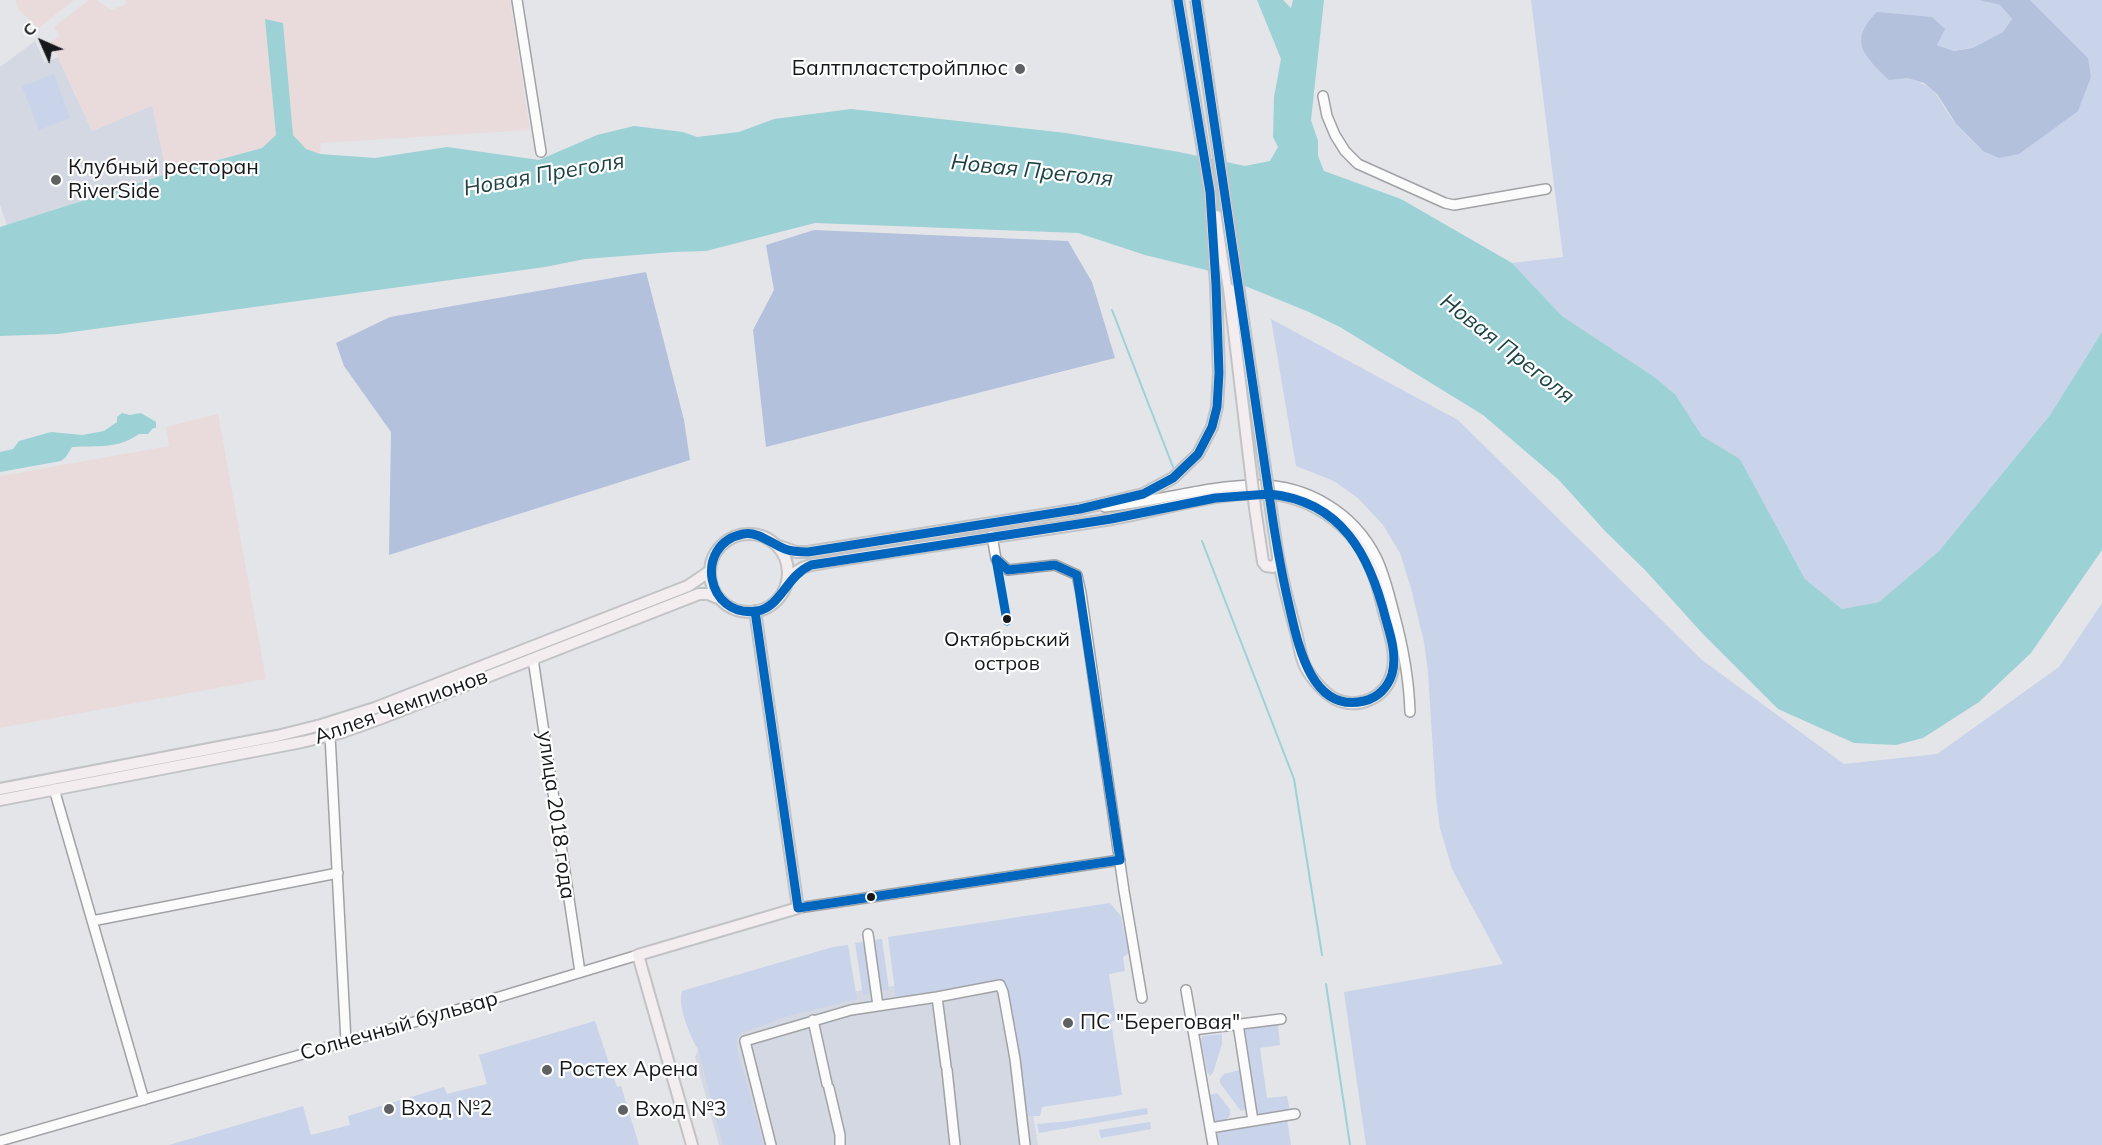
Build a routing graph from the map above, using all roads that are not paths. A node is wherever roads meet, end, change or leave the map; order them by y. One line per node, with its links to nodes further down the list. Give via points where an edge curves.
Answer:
1 (517, 0): 5 (street)
2 (1178, 0): 7 (main road)
3 (1196, 0): 11 (main road, bridge)
4 (1323, 96): 6 (street, via 1335,135 1358,164 1445,203 1454,206)
5 (541, 152)
6 (1546, 189)
7 (1210, 192): 8 (main road, via 1218,398 1212,427 1192,461 1173,478 1154,489); 11 (main road, bridge, via 1218,217 1229,289 1263,562 1273,567)
8 (1080, 509): 10 (main road, via 808,552); 17 (street, via 1249,485 1289,489 1322,501 1354,526 1378,562 1404,653)
9 (992, 536): 11 (main road, via 1250,494 1287,497 1308,504 1344,527 1361,548 1381,596 1394,665 1390,681 1377,696 1357,703 1340,701 1326,692 1306,668); 13 (main road, via 802,567); 22 (street, via 996,559 1008,570 1055,565 1077,575)
10 (778, 546): 12 (main road, via 759,534 736,536 718,549); 13 (main road, via 786,559)
11 (1278, 558)
12 (710, 571): 14 (main road, via 712,586); 19 (main road, Аллея Чемпионов, via 688,586 337,720 277,736)
13 (788, 582): 15 (main road, via 776,602)
14 (720, 599): 15 (main road, Аллея Чемпионов, via 732,608); 16 (main road, Аллея Чемпионов, via 699,594)
15 (755, 611): 24 (main road)
16 (533, 659): 18 (main road, Аллея Чемпионов); 28 (street, улица 2018 года)
17 (1410, 712)
18 (330, 735): 20 (main road, Аллея Чемпионов); 23 (street)
19 (0, 789)
20 (54, 789): 21 (main road, Аллея Чемпионов); 25 (street)
21 (0, 800)
22 (1120, 860): 24 (street, Солнечный бульвар); 31 (street)
23 (338, 873): 25 (street); 37 (street)
24 (798, 908): 27 (main road, Солнечный бульвар)
25 (92, 921): 38 (street)
26 (868, 934): 32 (street)
27 (638, 955): 28 (street, Солнечный бульвар); 43 (main road)
28 (580, 972): 37 (street, Солнечный бульвар)
29 (1186, 990): 36 (street)
30 (938, 996): 32 (street); 46 (street); 47 (street, via 1000,985 1015,1059)
31 (1142, 998)
32 (878, 1006): 34 (street)
33 (1281, 1019): 35 (street)
34 (813, 1020): 44 (street, via 745,1041); 45 (street)
35 (1238, 1024): 36 (street); 40 (street)
36 (1194, 1030): 41 (street)
37 (346, 1042): 38 (street, Солнечный бульвар)
38 (144, 1100): 42 (street, Солнечный бульвар)
39 (1295, 1114): 40 (street)
40 (1253, 1121): 41 (street)
41 (1210, 1128): 48 (street)
42 (0, 1141)
43 (692, 1145)
44 (771, 1145)
45 (840, 1145)
46 (955, 1145)
47 (1025, 1145)
48 (1213, 1145)

